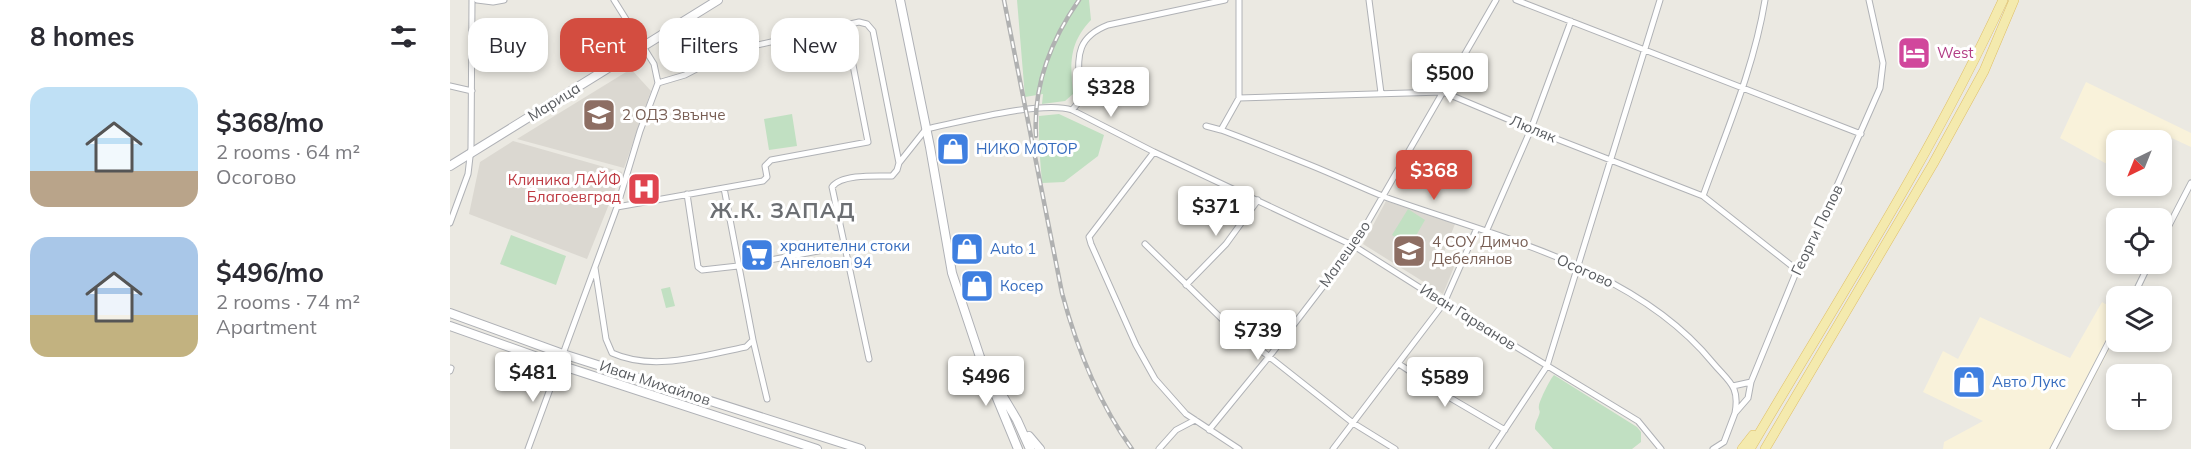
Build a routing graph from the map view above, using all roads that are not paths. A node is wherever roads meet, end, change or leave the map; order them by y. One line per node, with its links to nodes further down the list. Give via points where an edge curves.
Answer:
1 (472, 0): 29 (street)
2 (477, 0): 3 (street)
3 (504, 0)
4 (614, 0): 17 (street)
5 (900, 0): 35 (street)
6 (1225, 0): 33 (street, via 1108,25 1092,33 1079,52 1079,102)
7 (1239, 0): 32 (street)
8 (1369, 0): 31 (street)
9 (1496, 0): 30 (street, Малешево)
10 (1516, 0): 18 (street)
11 (1660, 0): 22 (street)
12 (1765, 0): 28 (street, via 1759,36)
13 (1869, 0): 38 (street, Георги Попов, via 1883,63 1880,88)
14 (2003, 0): 77 (main road, via 1972,68)
15 (2014, 0): 100 (main road, via 1984,72)
16 (714, 1): 21 (street, Марица)
17 (626, 18)
18 (1571, 21): 22 (street); 37 (street)
19 (859, 22): 42 (street, via 873,31)
20 (771, 42): 26 (street, via 731,51 685,75)
21 (647, 44)
22 (1646, 50): 28 (street); 41 (street)
23 (647, 51): 26 (street)
24 (602, 72): 40 (street, Марица)
25 (854, 72): 45 (street, via 868,142 771,160 765,166 766,179)
26 (658, 83): 50 (street)
27 (450, 86): 29 (street)
28 (1742, 88): 38 (street); 48 (street)
29 (472, 91): 40 (street)
30 (1443, 92): 31 (street, Люляк); 37 (street, Люляк); 47 (street, Малешево)
31 (1381, 93): 32 (street, Люляк)
32 (1239, 98): 36 (street)
33 (1072, 110): 35 (street, Иван Гарванов, via 1038,108); 39 (street, Иван Гарванов)
34 (1206, 126): 36 (street, Осогово)
35 (926, 129): 42 (street); 70 (street, via 952,273)
36 (1221, 129): 47 (street, Осогово)
37 (1531, 129): 41 (street, Люляк); 54 (street)
38 (1861, 134): 61 (street, Георги Попов)
39 (1154, 152): 49 (street, Иван Гарванов); 81 (street, via 1089,237 1155,379)
40 (470, 154): 43 (street, Марица); 52 (street, via 468,174)
41 (1612, 159): 48 (street, Люляк); 60 (street)
42 (899, 163): 56 (street, via 891,176 843,178 835,182 832,187)
43 (450, 166)
44 (2191, 183): 51 (street)
45 (724, 188): 46 (street); 59 (street)
46 (687, 194): 50 (street); 59 (street, via 698,267 702,270)
47 (1383, 196): 53 (street, Осогово); 57 (street, Малешево)
48 (1703, 196): 61 (street, Люляк)
49 (1258, 200): 57 (street, Иван Гарванов); 62 (street, via 1226,244)
50 (617, 207): 58 (street)
51 (2172, 220)
52 (450, 223)
53 (1477, 228): 54 (street, Осогово); 63 (street)
54 (1486, 232): 60 (street, Осогово)
55 (1145, 244): 62 (street)
56 (845, 246): 59 (street); 71 (street)
57 (1354, 246): 63 (street, Иван Гарванов); 69 (street, Малешево)
58 (594, 265): 66 (street, via 606,339 612,353 667,362 746,346); 68 (street)
59 (738, 266): 66 (street)
60 (1579, 267): 74 (street); 76 (street, Осогово, via 1621,288 1681,330)
61 (1797, 270): 75 (street, Георги Попов)
62 (1186, 285): 69 (street)
63 (1444, 303): 72 (street); 74 (street, Иван Гарванов)
64 (450, 313): 68 (street, Иван Михайлов)
65 (450, 326): 73 (street, Иван Михайлов)
66 (753, 339): 78 (street)
67 (2106, 347): 101 (street)
68 (563, 354): 73 (street); 87 (street, Иван Михайлов)
69 (1270, 356): 82 (street); 83 (street, Малешево)
70 (980, 357): 80 (street); 88 (street)
71 (869, 359)
72 (1399, 364): 82 (street); 84 (street)
73 (560, 365): 85 (street); 86 (street, Иван Михайлов)
74 (1547, 366): 84 (street); 96 (street, Иван Гарванов, via 1638,421)
75 (1751, 382): 76 (street); 79 (street, Георги Попов, via 1748,398)
76 (1733, 386): 79 (street, via 1738,399)
77 (1784, 392): 98 (main road); 99 (main road)
78 (767, 399)
79 (1736, 413): 97 (street, Георги Попов, via 1724,442)
80 (1017, 420): 89 (street); 90 (street)
81 (1195, 420): 83 (street); 91 (street, via 1176,430)
82 (1353, 423): 93 (street); 94 (street)
83 (1209, 430): 92 (street)
84 (1504, 430): 95 (street)
85 (528, 449)
86 (817, 449)
87 (861, 449)
88 (1018, 449)
89 (1030, 449)
90 (1040, 449)
91 (1159, 449)
92 (1239, 449)
93 (1333, 449)
94 (1395, 449)
95 (1492, 449)
96 (1661, 449)
97 (1713, 449)
98 (1743, 449)
99 (1750, 449)
100 (1767, 449)
101 (2053, 449)

